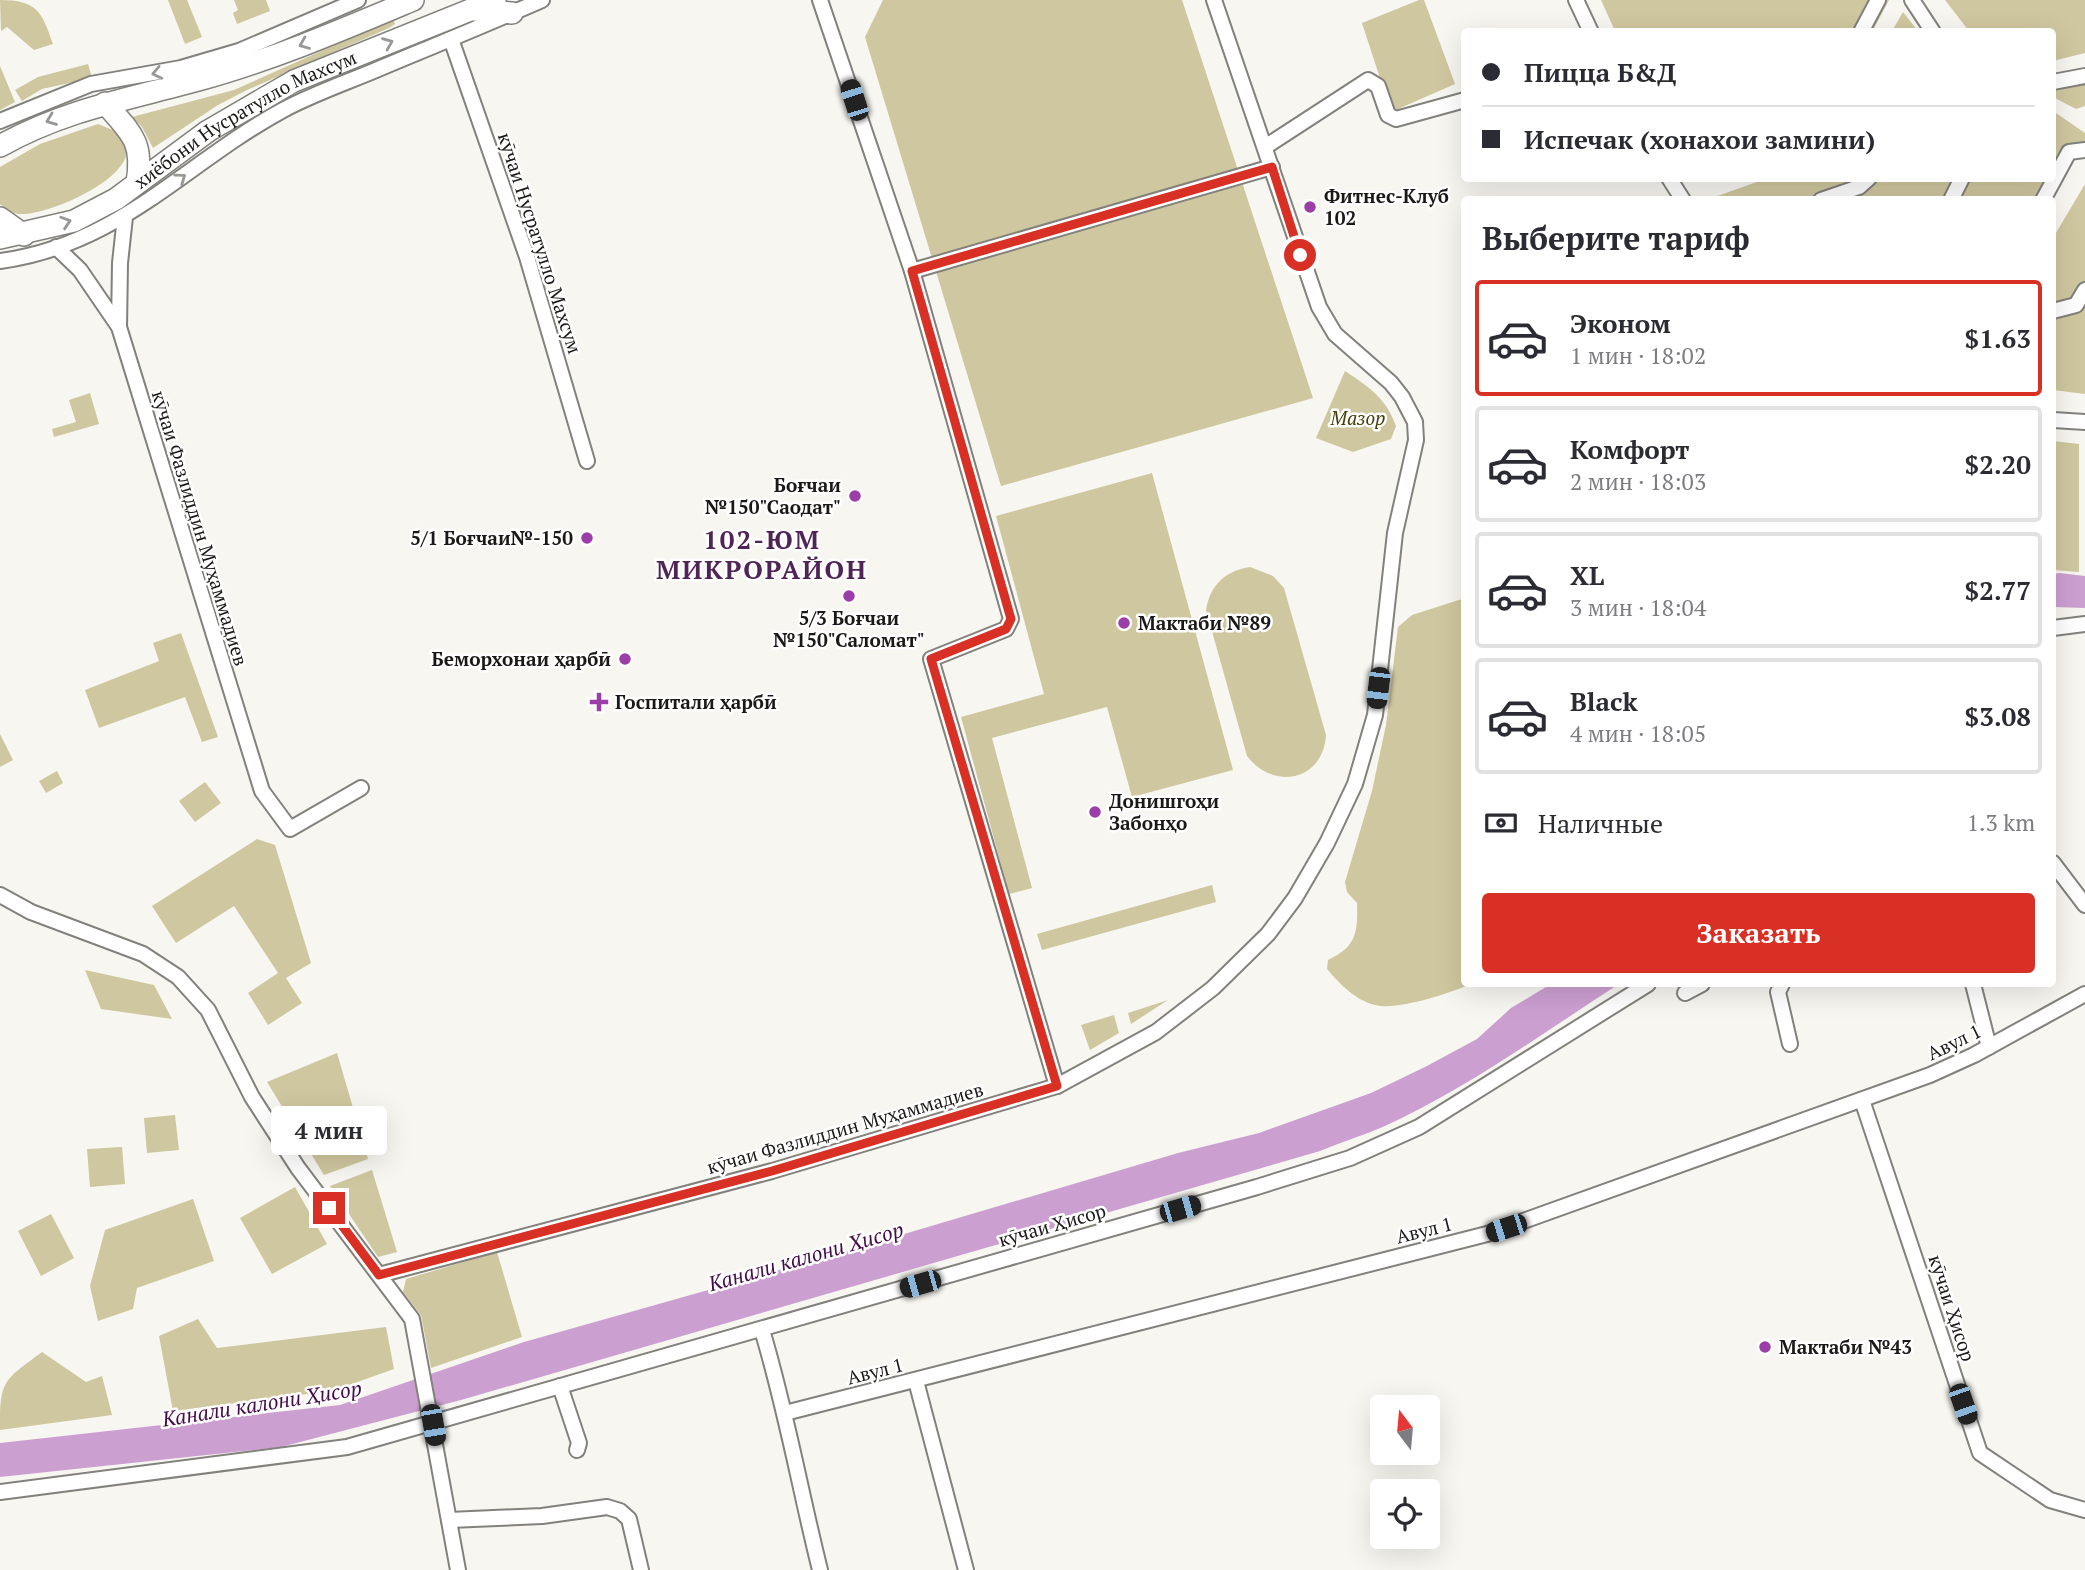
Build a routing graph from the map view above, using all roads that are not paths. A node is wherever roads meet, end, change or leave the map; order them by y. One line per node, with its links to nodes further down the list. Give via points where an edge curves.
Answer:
1 (358, 0): 20 (street, one-way to 20, via 239,51 181,68 91,85)
2 (413, 0): 19 (highway, хиёбони Нусратулло Махсум, one-way to 19, via 238,68)
3 (495, 0): 10 (highway, хиёбони Нусратулло Махсум)
4 (542, 0): 11 (street)
5 (820, 0): 35 (street)
6 (1214, 0): 22 (street, кӯчаи Фазлиддин Муҳаммадиев)
7 (1878, 0): 13 (street)
8 (1912, 0): 14 (street)
9 (1578, 4): 12 (street)
10 (472, 9): 11 (highway); 27 (highway, хиёбони Нусратулло Махсум, one-way to 10, via 208,131 294,81)
11 (512, 13): 15 (street)
12 (1589, 28)
13 (1863, 28)
14 (1930, 28)
15 (451, 39): 29 (street, one-way to 15, via 241,133 298,103); 41 (street, кӯчаи Нусратулло Махсум, via 527,257)
16 (2085, 76): 17 (street)
17 (2056, 81)
18 (1461, 101): 22 (street, via 1396,120 1388,115 1378,86 1368,80)
19 (105, 103): 21 (highway, хиёбони Нусратулло Махсум, one-way to 21, via 36,126); 27 (highway, via 137,143 141,158)
20 (0, 121)
21 (0, 146)
22 (1265, 147): 24 (street, кӯчаи Фазлиддин Муҳаммадиев)
23 (2085, 150): 25 (street, via 2069,152)
24 (1272, 167): 35 (street); 56 (street, кӯчаи Фазлиддин Муҳаммадиев, via 1319,307 1335,334 1391,383 1415,422 1412,463 1395,533 1375,715 1355,784 1327,844 1268,934 1213,988 1156,1032)
25 (2056, 176)
26 (1865, 182): 28 (street)
27 (137, 183): 31 (highway, хиёбони Нусратулло Махсум, one-way to 27, via 74,221)
28 (1833, 196)
29 (125, 217): 33 (street); 38 (street)
30 (0, 218): 31 (highway)
31 (24, 235): 32 (highway, хиёбони Нусратулло Махсум)
32 (0, 238)
33 (56, 247): 34 (street); 38 (street, кӯчаи Фазлиддин Муҳаммадиев, via 79,270)
34 (0, 261)
35 (912, 271): 56 (street, via 1011,619 1006,629 931,659)
36 (2085, 290): 37 (street, via 2077,305)
37 (2056, 310)
38 (119, 327): 44 (street, кӯчаи Фазлиддин Муҳаммадиев, via 262,791 290,830)
39 (2056, 420): 40 (street)
40 (2085, 422)
41 (587, 461)
42 (2085, 624): 43 (street)
43 (2056, 628)
44 (361, 788)
45 (2056, 867): 47 (street)
46 (0, 895): 58 (street, via 31,912 143,954 177,977 208,1010 253,1097 298,1168)
47 (2085, 905)
48 (1643, 987): 59 (street, кӯчаи Ҳисор, via 1419,1127 1350,1158)
49 (1696, 987): 52 (street)
50 (1780, 987): 54 (street)
51 (1974, 987): 55 (street)
52 (1685, 993)
53 (2085, 994): 55 (street, Авул 1)
54 (1790, 1044)
55 (1989, 1047): 57 (street, Авул 1)
56 (1057, 1086): 58 (street, кӯчаи Фазлиддин Муҳаммадиев, via 772,1171)
57 (1863, 1100): 60 (street, Авул 1, via 1487,1234); 66 (street, кӯчаи Ҳисор, via 1980,1453 2050,1500)
58 (379, 1275): 63 (street, via 412,1319)
59 (762, 1330): 61 (street, кӯчаи Ҳисор); 62 (street)
60 (916, 1381): 62 (street, Авул 1); 71 (street)
61 (560, 1386): 63 (street, кӯчаи Ҳисор); 64 (street, via 579,1443)
62 (785, 1413): 70 (street)
63 (433, 1425): 65 (street, кӯчаи Ҳисор, via 306,1454); 67 (street)
64 (577, 1450)
65 (0, 1492)
66 (2085, 1510)
67 (449, 1520): 68 (street); 69 (street, via 542,1516 607,1507 629,1519)
68 (458, 1570)
69 (641, 1570)
70 (820, 1570)
71 (966, 1570)

